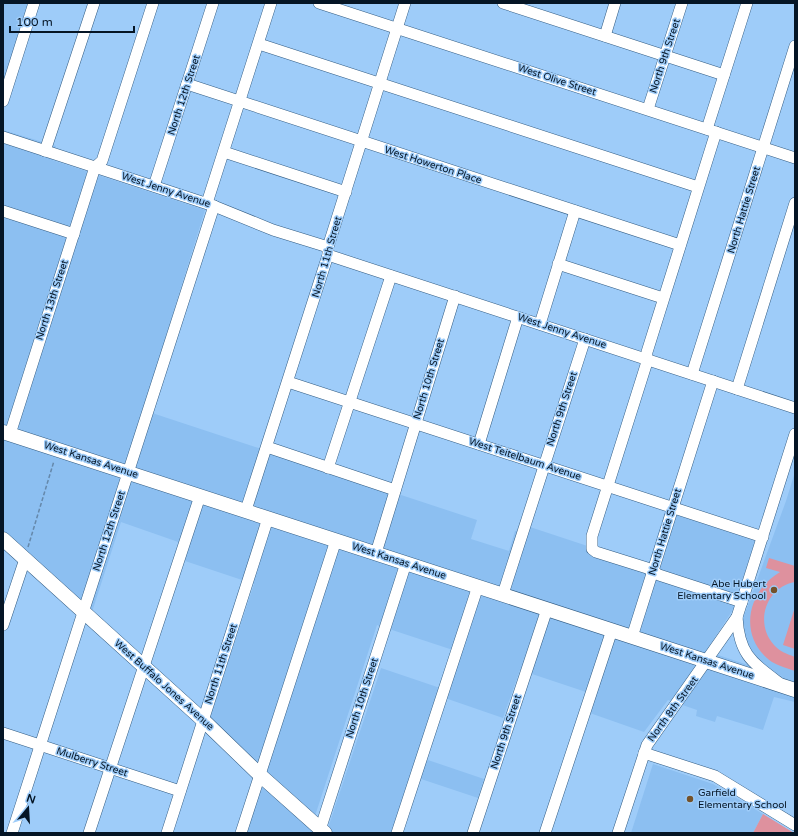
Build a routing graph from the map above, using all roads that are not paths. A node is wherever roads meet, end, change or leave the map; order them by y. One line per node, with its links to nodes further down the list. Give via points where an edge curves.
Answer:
1 (34, 3): 21 (street)
2 (94, 3): 28 (street)
3 (153, 3): 31 (street, North 13th Street, via 102,161)
4 (214, 3): 20 (street, North 12th Street)
5 (272, 3): 15 (street, North 12th Street)
6 (319, 3): 12 (street, West Olive Street)
7 (404, 3): 13 (street, North 11th Street)
8 (503, 3): 14 (street)
9 (615, 3): 14 (street)
10 (682, 3): 17 (street, North 9th Street)
11 (747, 3): 18 (street)
12 (334, 5): 13 (street, West Olive Street)
13 (396, 28): 19 (street, North 11th Street); 23 (street, West Olive Street)
14 (605, 36): 17 (street)
15 (259, 44): 19 (street); 22 (street, North 12th Street)
16 (795, 46): 27 (street, North Hattie Street)
17 (665, 56): 18 (street); 23 (street, North 9th Street)
18 (724, 75): 24 (street)
19 (380, 83): 26 (street, North 11th Street); 33 (street)
20 (187, 84): 22 (street, West Howerton Place); 32 (street, North 12th Street)
21 (3, 101)
22 (240, 102): 26 (street, West Howerton Place); 29 (street, North 12th Street)
23 (648, 109): 24 (street, West Olive Street)
24 (712, 131): 27 (street, West Olive Street); 33 (street)
25 (3, 137): 28 (street, West Jenny Avenue)
26 (362, 142): 34 (street, North 11th Street); 38 (street, West Howerton Place)
27 (763, 147): 30 (street, West Olive Street); 50 (street, North Hattie Street)
28 (45, 151): 31 (street, West Jenny Avenue)
29 (224, 152): 34 (street); 36 (street, North 12th Street)
30 (795, 158)
31 (95, 167): 32 (street, West Jenny Avenue); 39 (street, North 13th Street)
32 (154, 186): 36 (street, West Jenny Avenue)
33 (698, 187): 40 (street)
34 (346, 192): 41 (street, North 11th Street)
35 (795, 203): 53 (street)
36 (211, 205): 41 (street, West Jenny Avenue); 63 (street, North 12th Street)
37 (3, 211): 39 (street)
38 (575, 211): 40 (street, West Howerton Place); 42 (street)
39 (74, 234): 57 (street, North 13th Street)
40 (680, 245): 45 (street)
41 (328, 251): 43 (street, West Jenny Avenue); 52 (street, North 11th Street)
42 (558, 264): 45 (street); 47 (street)
43 (391, 276): 44 (street, West Jenny Avenue); 54 (street)
44 (455, 296): 46 (street, West Jenny Avenue); 56 (street, North 10th Street)
45 (663, 298): 49 (street)
46 (518, 317): 47 (street, West Jenny Avenue); 59 (street)
47 (540, 324): 48 (street, West Jenny Avenue)
48 (585, 339): 49 (street, West Jenny Avenue); 61 (street, North 9th Street)
49 (647, 359): 50 (street, West Jenny Avenue); 64 (street)
50 (692, 374): 51 (street, West Jenny Avenue)
51 (713, 380): 53 (street, West Jenny Avenue); 67 (street, North Hattie Street)
52 (288, 382): 54 (street, West Teitelbaum Avenue); 60 (street, North 11th Street)
53 (737, 389): 55 (street, West Jenny Avenue)
54 (350, 402): 56 (street, West Teitelbaum Avenue); 62 (street)
55 (795, 408)
56 (415, 423): 59 (street, West Teitelbaum Avenue); 65 (street, North 10th Street)
57 (6, 433): 63 (main road, West Kansas Avenue)
58 (795, 434): 70 (street, North 8th Street)
59 (479, 444): 61 (street, West Teitelbaum Avenue)
60 (266, 448): 62 (street); 68 (street, North 11th Street)
61 (544, 465): 64 (street, West Teitelbaum Avenue); 78 (street, North 9th Street)
62 (328, 468): 65 (street)
63 (128, 472): 66 (main road, West Kansas Avenue); 81 (street, North 12th Street)
64 (608, 486): 67 (street, West Teitelbaum Avenue); 76 (street, via 592,536 592,549)
65 (395, 490): 73 (street, North 10th Street)
66 (200, 496): 68 (main road, West Kansas Avenue); 87 (street)
67 (673, 507): 70 (street, West Teitelbaum Avenue); 76 (street, North Hattie Street)
68 (246, 510): 69 (main road, West Kansas Avenue)
69 (268, 518): 72 (main road, West Kansas Avenue); 89 (street, North 11th Street)
70 (763, 537): 79 (street, North 8th Street)
71 (3, 539): 74 (main road, West Buffalo Jones Avenue)
72 (336, 540): 73 (main road, West Kansas Avenue); 94 (street)
73 (376, 553): 75 (main road, West Kansas Avenue)
74 (25, 559): 81 (main road, West Buffalo Jones Avenue); 83 (street)
75 (406, 563): 77 (main road, West Kansas Avenue); 97 (street, North 10th Street)
76 (653, 572): 79 (street); 85 (street, North Hattie Street)
77 (478, 586): 78 (main road, West Kansas Avenue); 102 (street)
78 (503, 594): 80 (main road, West Kansas Avenue)
79 (742, 602): 82 (street, North 8th Street)
80 (547, 609): 84 (main road, West Kansas Avenue); 103 (street, North 9th Street)
81 (83, 612): 87 (main road, West Buffalo Jones Avenue); 91 (street, North 12th Street)
82 (738, 616): 86 (street, North 8th Street); 88 (street, via 738,634 743,650 756,666)
83 (3, 625)
84 (612, 630): 85 (main road, West Kansas Avenue); 104 (street)
85 (632, 637): 86 (main road, West Kansas Avenue)
86 (707, 661): 88 (main road, West Kansas Avenue); 92 (street, North 8th Street, via 647,745)
87 (144, 667): 89 (main road, West Buffalo Jones Avenue); 93 (street)
88 (789, 688)
89 (203, 720): 94 (main road, West Buffalo Jones Avenue); 95 (street, North 11th Street)
90 (3, 733): 91 (street, Mulberry Street)
91 (40, 745): 93 (street, Mulberry Street); 98 (street, North 12th Street)
92 (644, 753): 96 (street, via 715,776); 105 (street, North 8th Street)
93 (110, 768): 95 (street, Mulberry Street); 99 (street)
94 (260, 775): 97 (main road, West Buffalo Jones Avenue); 101 (street)
95 (180, 791): 100 (street, North 11th Street)
96 (795, 825)
97 (321, 832)
98 (12, 833)
99 (89, 833)
100 (166, 833)
101 (241, 833)
102 (397, 833)
103 (473, 833)
104 (545, 833)
105 (618, 833)

